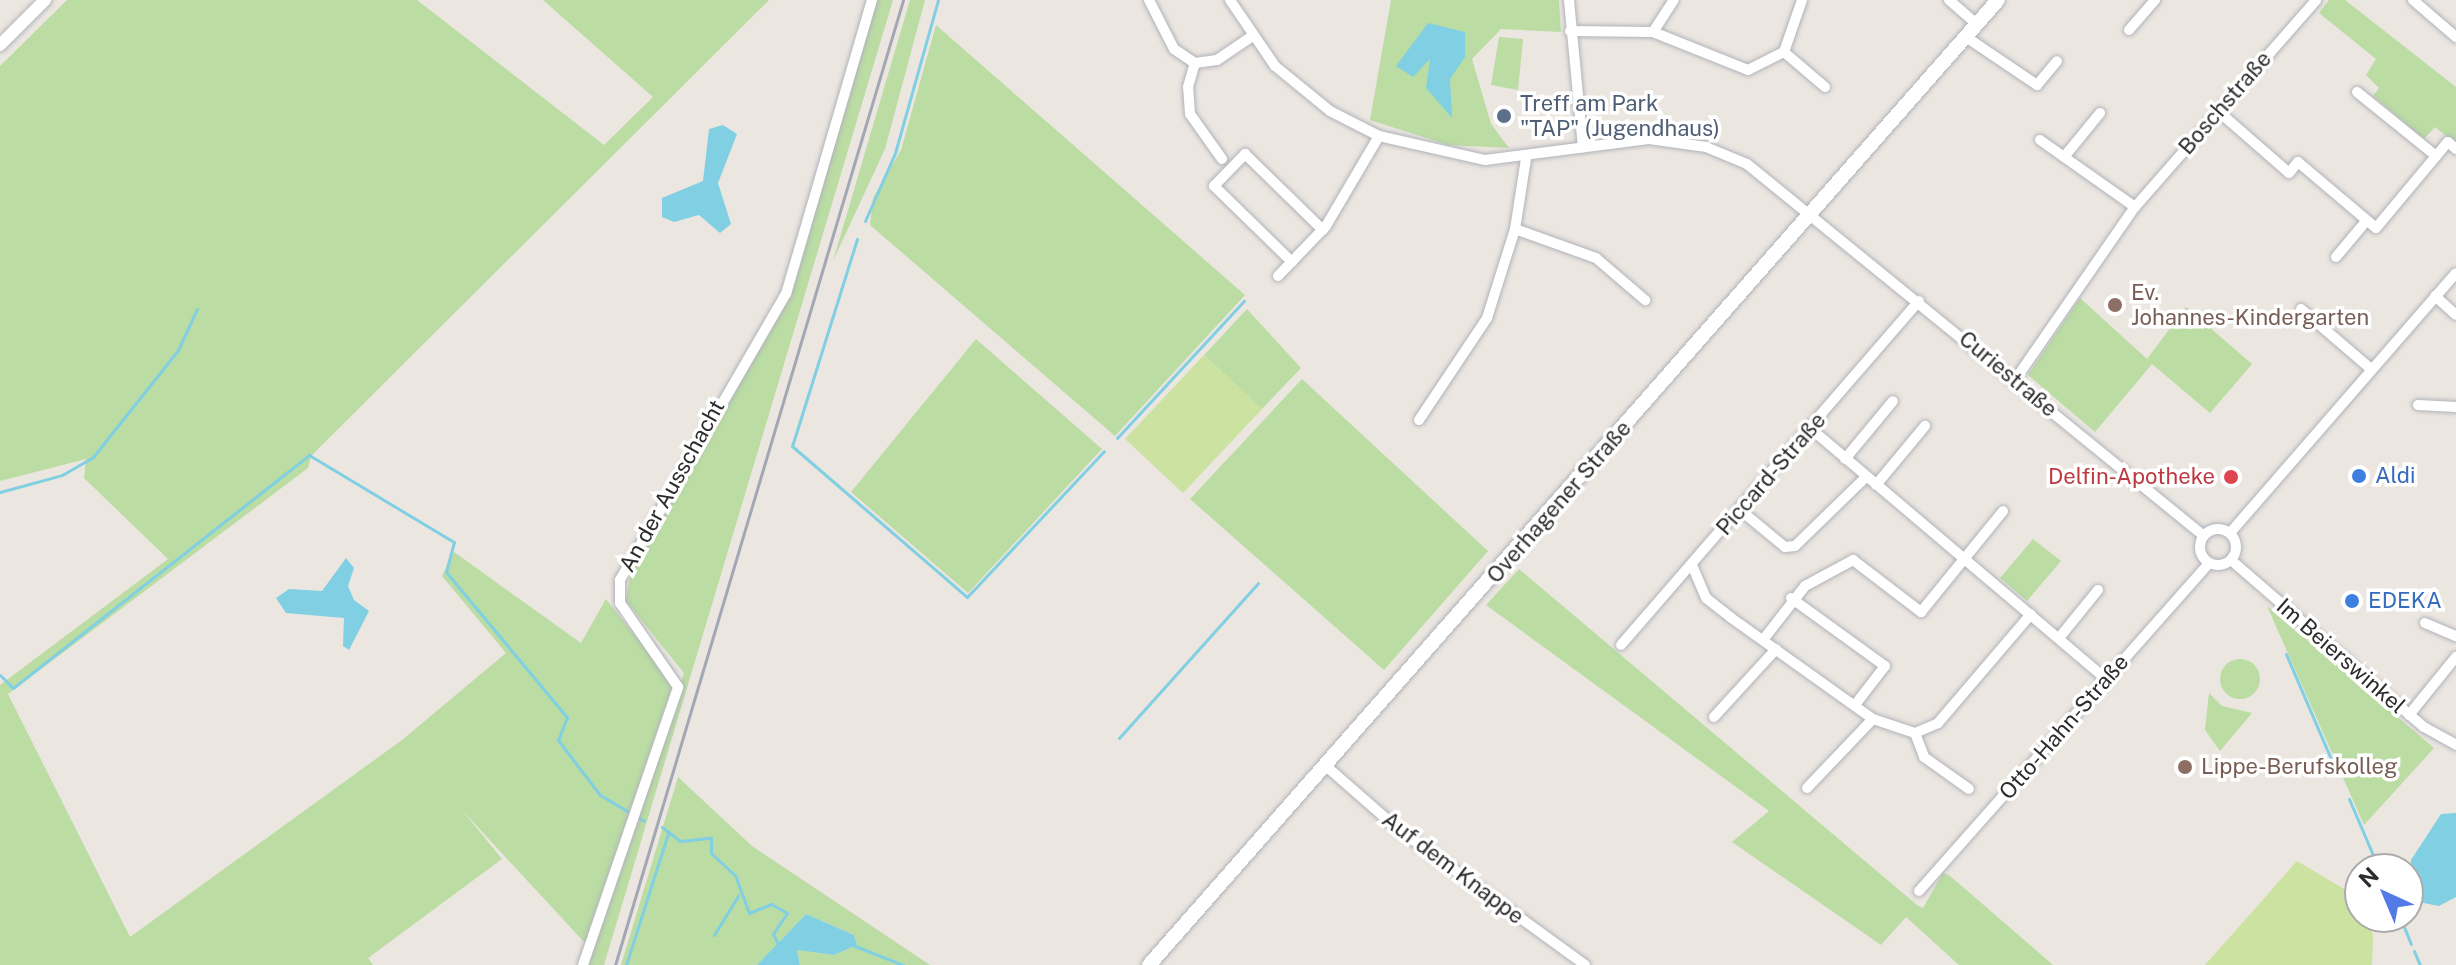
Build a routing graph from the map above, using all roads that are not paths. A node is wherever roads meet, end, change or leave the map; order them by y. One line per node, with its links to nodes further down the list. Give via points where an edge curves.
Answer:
1 (45, 0): 20 (street)
2 (872, 0): 90 (street, An der Ausschacht, via 786,294 620,580 620,603 677,675 678,687)
3 (1149, 0): 23 (street, via 1174,49)
4 (1230, 0): 17 (street, Curiestraße)
5 (1569, 0): 15 (street)
6 (1674, 0): 16 (street)
7 (1802, 0): 21 (street)
8 (1949, 0): 13 (street)
9 (1998, 0): 13 (main road, Overhagener Straße)
10 (2155, 0): 14 (street)
11 (2316, 0): 26 (street, Boschstraße)
12 (2419, 2): 19 (street)
13 (1977, 24): 18 (main road, Overhagener Straße)
14 (2129, 30)
15 (1570, 31): 16 (street); 30 (street)
16 (1653, 32): 21 (street, via 1727,67 1767,65)
17 (1251, 37): 23 (street, via 1217,60); 28 (street, Curiestraße, via 1317,102)
18 (1966, 37): 22 (street, via 2037,85); 37 (main road, Overhagener Straße)
19 (2456, 37)
20 (0, 45)
21 (1784, 52): 24 (street)
22 (2057, 61)
23 (1195, 63): 34 (street, via 1190,114)
24 (1825, 87)
25 (2357, 92): 32 (street)
26 (2218, 111): 36 (street, Boschstraße); 38 (street, via 2289,173 2298,162)
27 (2100, 113): 33 (street)
28 (1379, 136): 35 (street, Curiestraße, via 1474,159); 40 (street)
29 (2040, 140): 33 (street)
30 (1583, 147): 35 (street, Curiestraße); 37 (street, Curiestraße, via 1649,139 1706,147 1754,168)
31 (2456, 149): 32 (street, via 2448,142)
32 (2436, 156): 38 (street, via 2376,228)
33 (2064, 157): 36 (street)
34 (1222, 159)
35 (1526, 159): 39 (street)
36 (2135, 207): 51 (street, Boschstraße)
37 (1812, 212): 47 (street, Curiestraße); 86 (main road, Overhagener Straße)
38 (2367, 220): 41 (street)
39 (1515, 229): 46 (street, via 1596,258); 55 (street, via 1476,340)
40 (1323, 230): 42 (street); 42 (street, via 1245,154 1214,186)
41 (2336, 257)
42 (1292, 262): 44 (street)
43 (2456, 273): 45 (street)
44 (1278, 276)
45 (2435, 296): 49 (street); 50 (street)
46 (1645, 300)
47 (1919, 301): 51 (street, Curiestraße); 57 (street, Piccard-Straße)
48 (2301, 309): 50 (street)
49 (2456, 315)
50 (2371, 369): 63 (street)
51 (2015, 380): 64 (street, Curiestraße)
52 (1893, 401): 58 (street)
53 (2418, 405): 54 (street)
54 (2456, 407)
55 (1419, 420)
56 (1925, 426): 60 (street)
57 (1810, 428): 58 (street); 61 (street, Piccard-Straße)
58 (1845, 459): 59 (street)
59 (1866, 477): 60 (street); 61 (street, via 1795,546 1785,547)
60 (1876, 485): 65 (street)
61 (1739, 509): 68 (street, Piccard-Straße)
62 (2003, 511): 65 (street)
63 (2230, 533): 64 (street); 66 (street)
64 (2204, 536): 67 (street, via 2200,551)
65 (1963, 558): 70 (street, via 1921,612 1853,560); 71 (street)
66 (2231, 560): 67 (street); 81 (street, Im Beierswinkel)
67 (2209, 563): 79 (street, Otto-Hahn-Straße)
68 (1692, 565): 75 (street, via 1706,598); 76 (street, Piccard-Straße)
69 (2098, 590): 74 (street)
70 (1791, 598): 75 (street); 80 (street, via 1885,666)
71 (2031, 614): 74 (street); 84 (street, via 1938,723)
72 (2425, 623): 73 (street)
73 (2456, 636)
74 (2059, 638): 79 (street)
75 (1763, 640): 77 (street)
76 (1621, 645)
77 (1776, 649): 80 (street); 82 (street)
78 (2456, 657): 81 (street)
79 (2107, 680): 89 (street, Otto-Hahn-Straße)
80 (1855, 705): 83 (street)
81 (2409, 715): 85 (street, Im Beierswinkel)
82 (1714, 717)
83 (1873, 719): 84 (street); 87 (street)
84 (1915, 733): 88 (street, via 1924,757)
85 (2456, 745)
86 (1326, 766): 91 (main road, Overhagener Straße); 92 (street, Auf dem Knappe, via 1398,829)
87 (1807, 788)
88 (1969, 789)
89 (1919, 891)
90 (583, 965)
91 (1149, 965)
92 (1585, 965)

